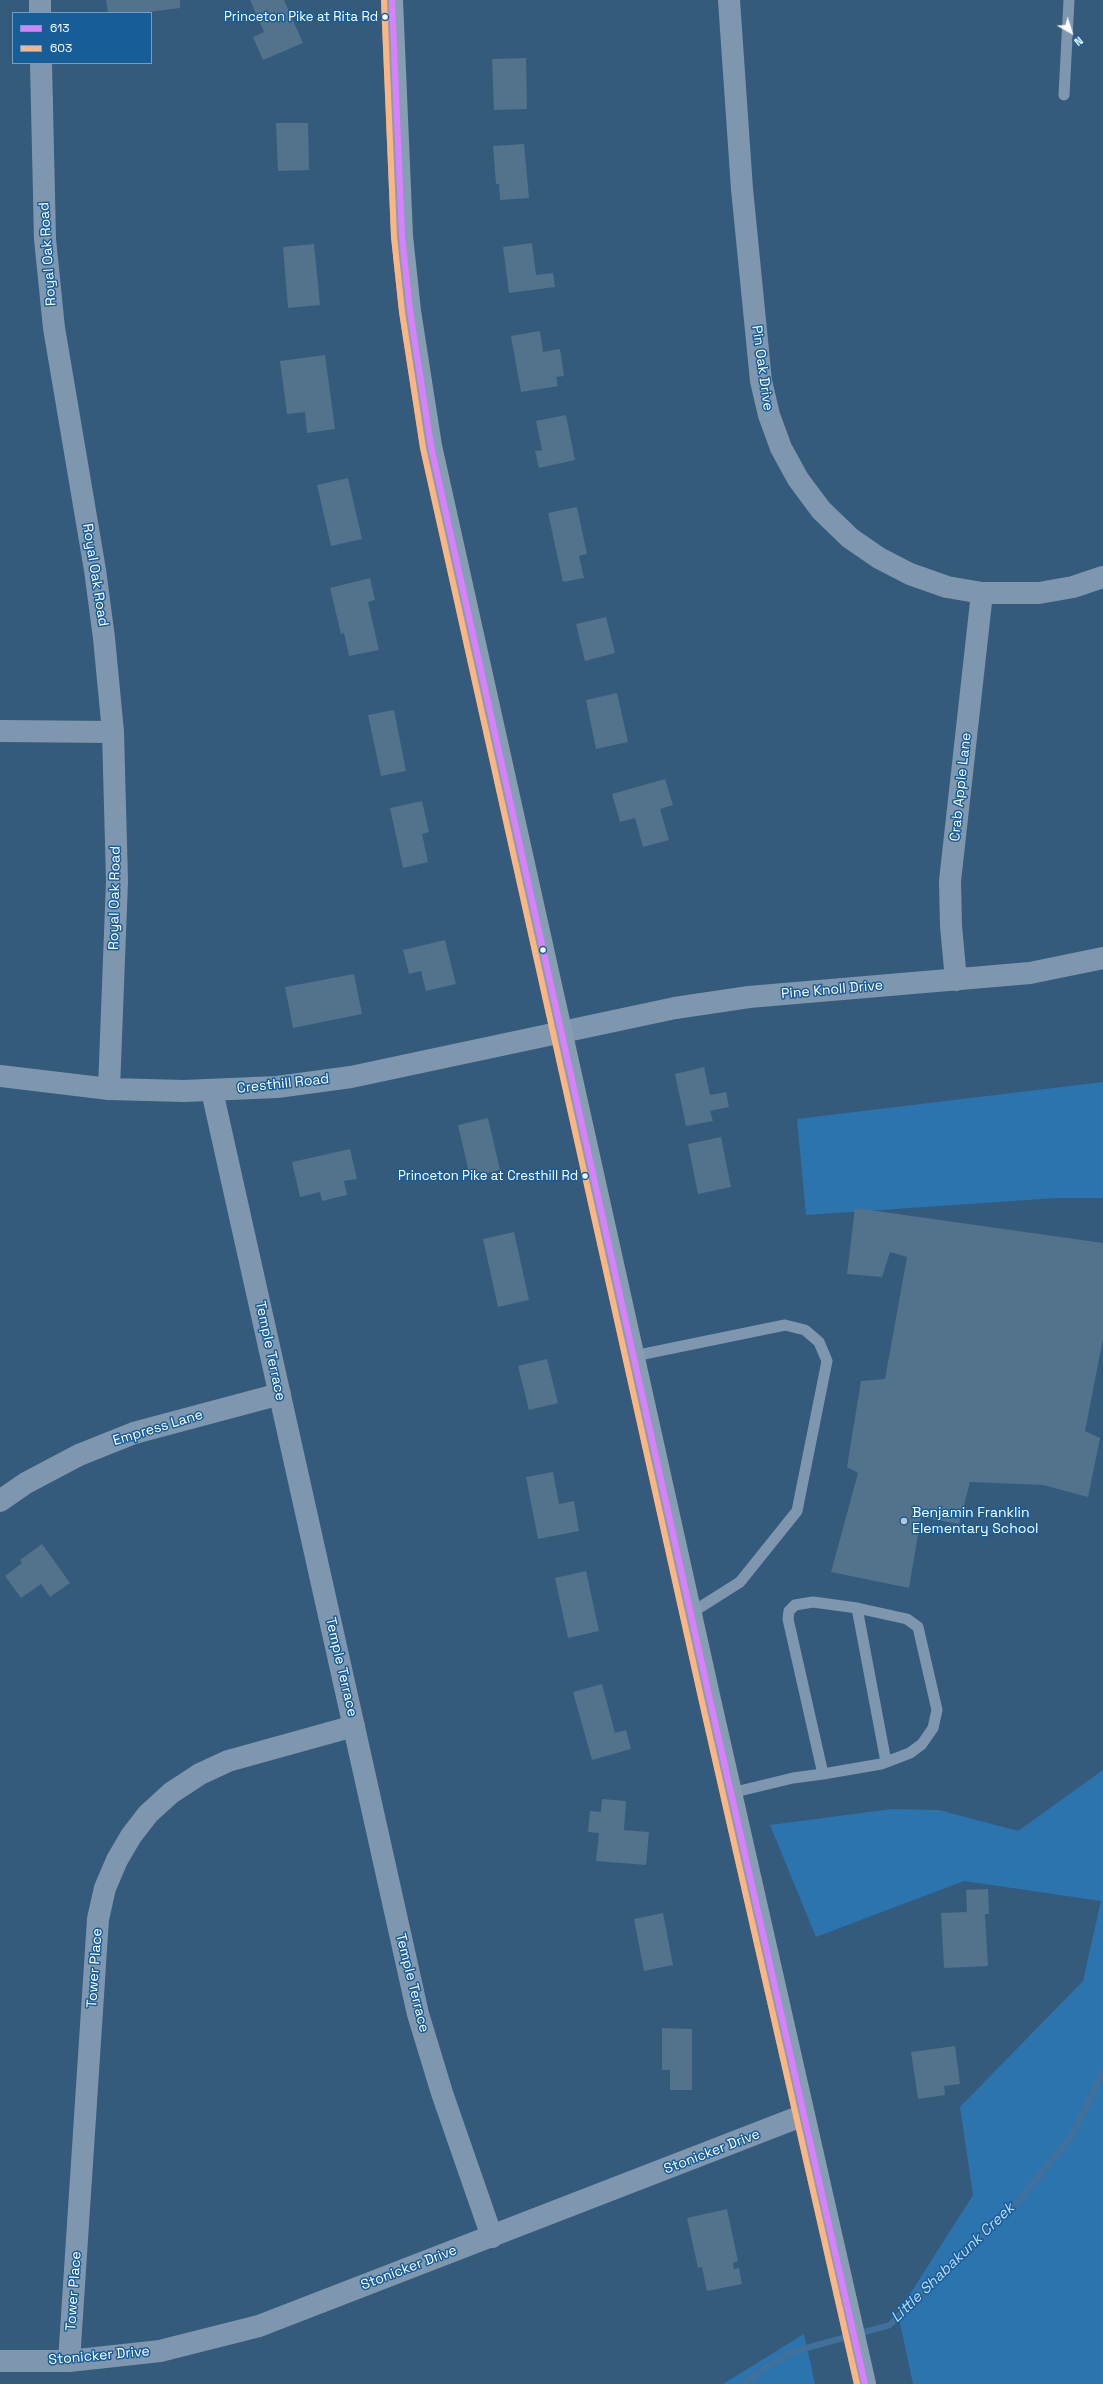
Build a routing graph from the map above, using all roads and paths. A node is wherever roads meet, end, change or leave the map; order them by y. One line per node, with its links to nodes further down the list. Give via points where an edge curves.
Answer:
1 (40, 0): 5 (street)
2 (392, 0): 14 (main road, via 402,236 410,311 431,446)
3 (729, 0): 9 (street, Pin Oak Drive, via 742,189 761,381 769,415 781,448 798,479 817,504 850,538 879,558 910,574 947,587)
4 (1069, 0): 7 (lane)
5 (40, 12)
6 (41, 64): 11 (street, Royal Oak Road, via 45,239 53,320 95,570)
7 (1064, 95)
8 (1103, 576): 9 (street, Pin Oak Drive, via 1073,587 1038,593)
9 (982, 594): 13 (street, Crab Apple Lane, via 950,881)
10 (0, 731): 11 (street)
11 (113, 732): 16 (street, Royal Oak Road, via 117,881)
12 (1103, 958): 13 (street, Pine Knoll Drive, via 1030,973)
13 (956, 980): 14 (street, Pine Knoll Drive, via 749,997 675,1008)
14 (563, 1032): 17 (street, Cresthill Road, via 351,1077 277,1087); 18 (main road)
15 (0, 1076): 16 (street, Cresthill Road)
16 (109, 1089): 17 (street, Cresthill Road)
17 (212, 1090): 19 (street, Temple Terrace)
18 (634, 1356): 22 (main road); 22 (lane, via 785,1325 805,1330 819,1342 827,1361 797,1511 740,1582)
19 (280, 1394): 20 (street, Empress Lane, via 134,1433 79,1455); 23 (street, Temple Terrace)
20 (0, 1500)
21 (857, 1608): 24 (lane); 24 (lane, via 907,1619 918,1627 937,1710 933,1728 922,1744 910,1753); 25 (lane, via 813,1602 795,1605 789,1611 788,1619)
22 (691, 1613): 26 (main road)
23 (354, 1726): 28 (street, Temple Terrace, via 418,2014 442,2093); 30 (street, Tower Place, via 228,1761 200,1774 171,1793 148,1814 117,1860 105,1888 98,1919)
24 (886, 1762): 25 (lane)
25 (823, 1774): 26 (lane)
26 (731, 1793): 27 (main road)
27 (804, 2116): 28 (street, Stonicker Drive); 31 (main road)
28 (492, 2237): 30 (street, Stonicker Drive, via 252,2328 160,2351)
29 (0, 2361): 30 (street, Stonicker Drive)
30 (69, 2361)
31 (865, 2384)

